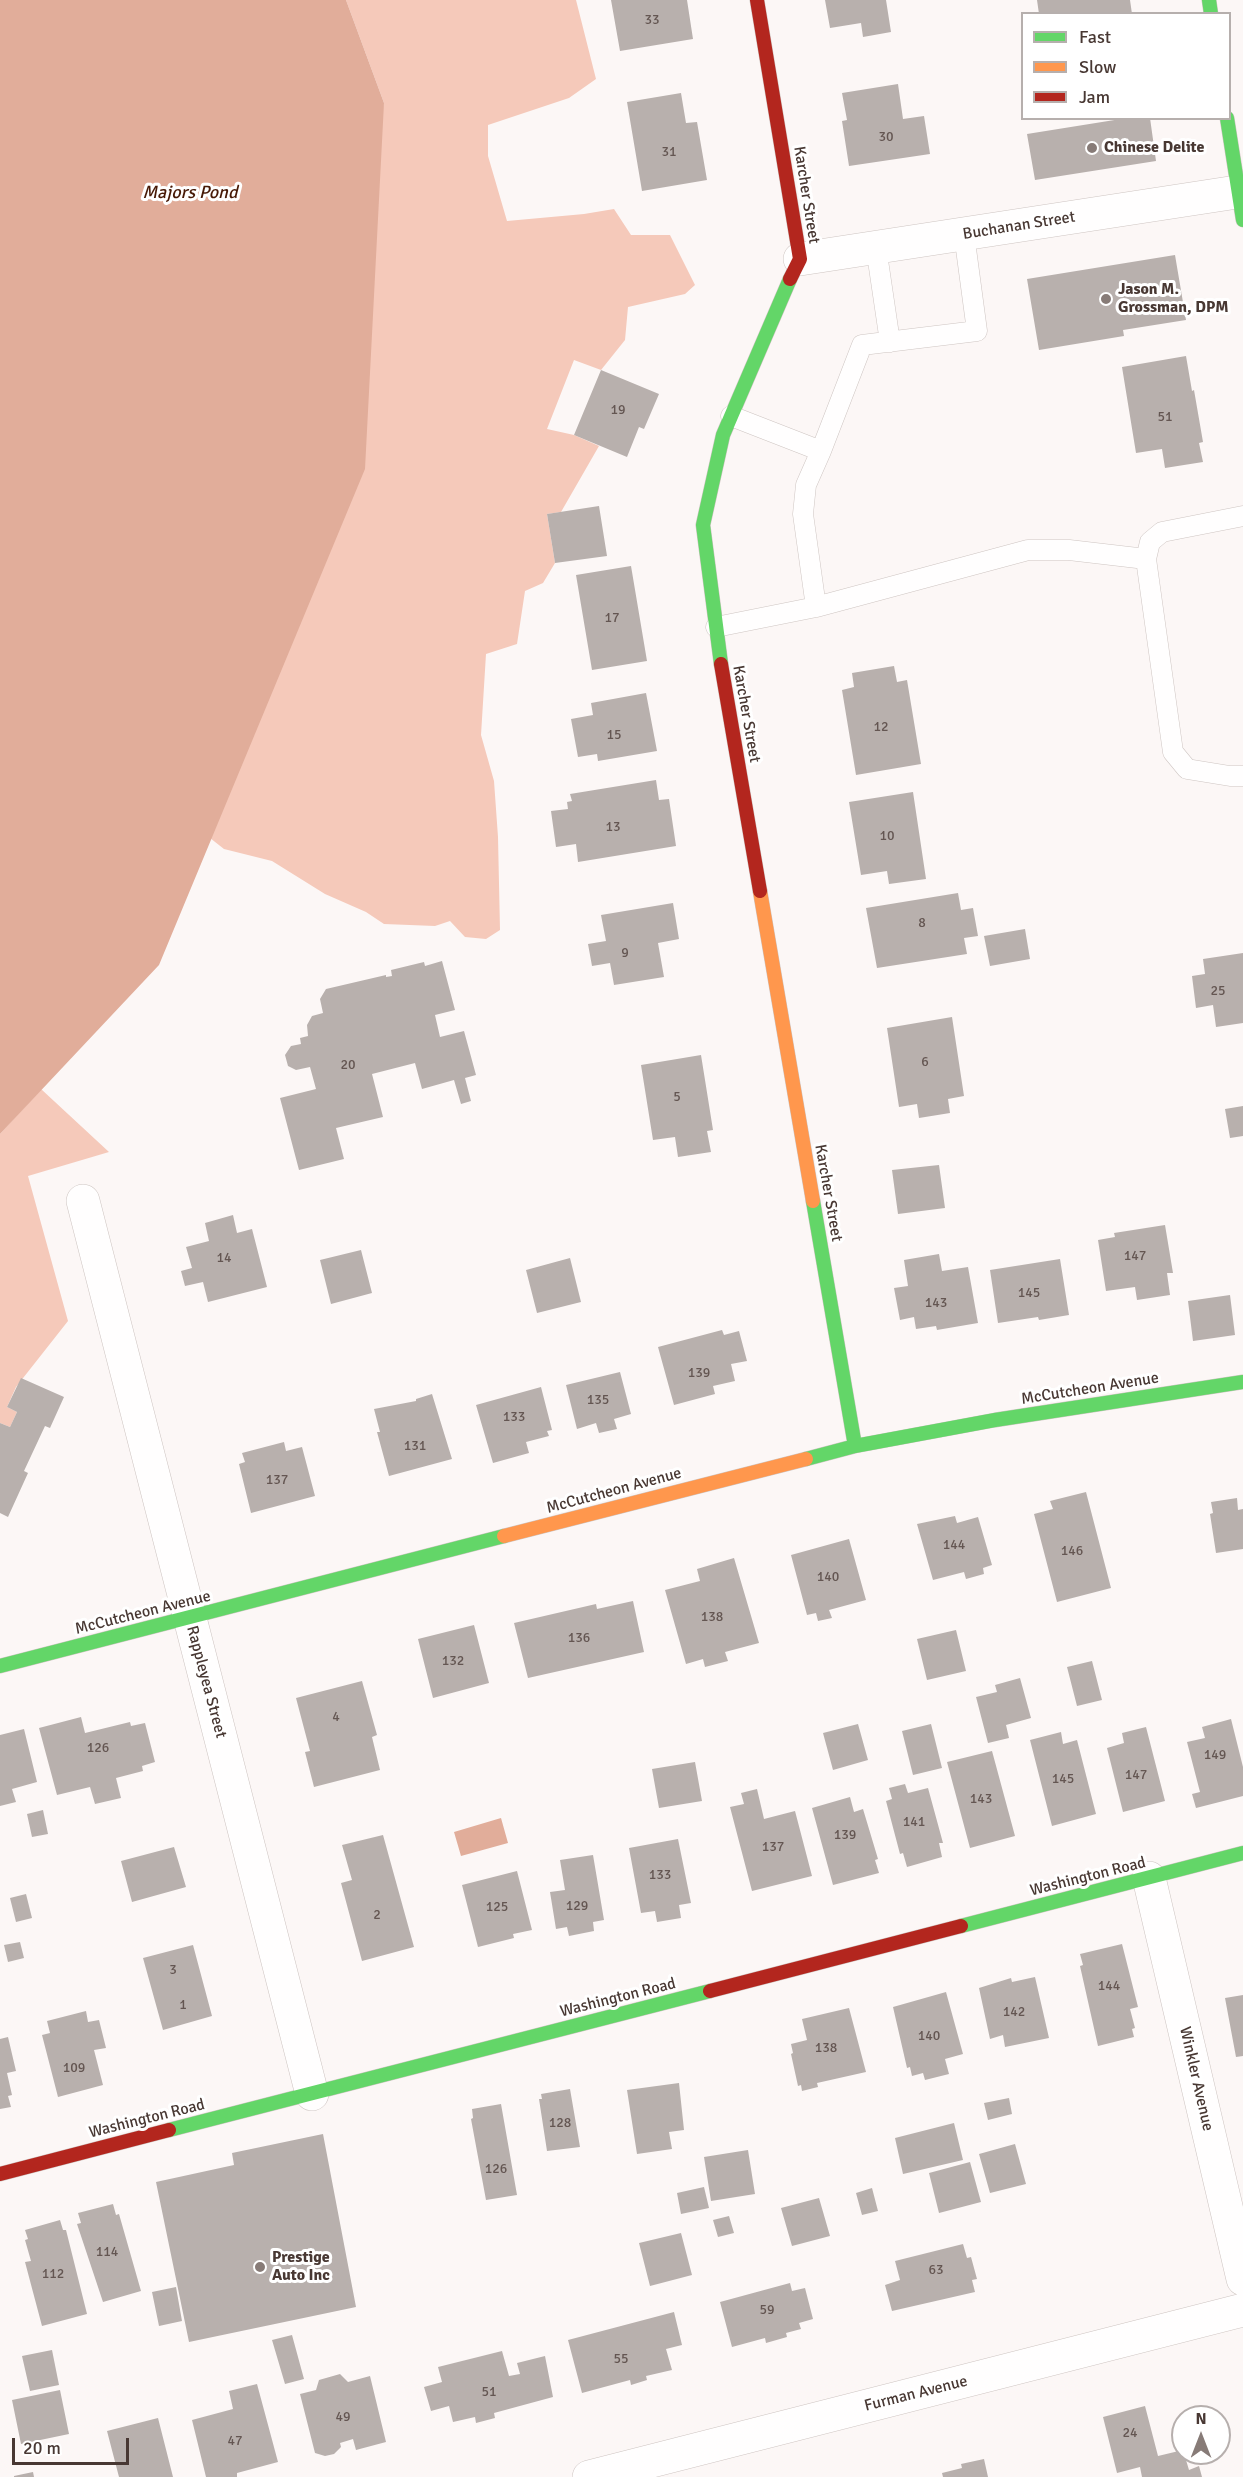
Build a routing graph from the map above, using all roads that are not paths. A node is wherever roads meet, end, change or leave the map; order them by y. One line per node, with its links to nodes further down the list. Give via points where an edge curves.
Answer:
1 (757, 0): 6 (street, Karcher Street)
2 (1227, 120): 3 (street)
3 (1241, 201): 4 (street, Buchanan Street)
4 (964, 234): 5 (street, Buchanan Street); 7 (lane, via 976,331)
5 (876, 247): 6 (street, Buchanan Street); 7 (lane)
6 (800, 259): 8 (street, Karcher Street)
7 (890, 342): 9 (lane, via 862,345)
8 (731, 416): 9 (lane); 13 (street, Karcher Street, via 723,435 703,525)
9 (821, 451): 12 (lane, via 806,485 803,514)
10 (1243, 516): 11 (lane, via 1162,532 1149,542)
11 (1146, 559): 12 (lane, via 1070,550 1028,550); 14 (lane, via 1173,752 1186,769)
12 (816, 607): 13 (lane)
13 (716, 627): 17 (street, Karcher Street)
14 (1237, 776)
15 (83, 1201): 18 (street, Rappleyea Street)
16 (1243, 1382): 17 (street, McCutcheon Avenue)
17 (855, 1446): 18 (street, McCutcheon Avenue)
18 (189, 1619): 19 (street, McCutcheon Avenue); 22 (street, Rappleyea Street)
19 (0, 1666)
20 (1243, 1853): 21 (street, Washington Road)
21 (1149, 1878): 22 (street, Washington Road); 24 (street, Winkler Avenue)
22 (312, 2094): 23 (street, Washington Road)
23 (0, 2174)
24 (1243, 2279)
25 (1243, 2310): 26 (street, Furman Avenue)
26 (589, 2477)

